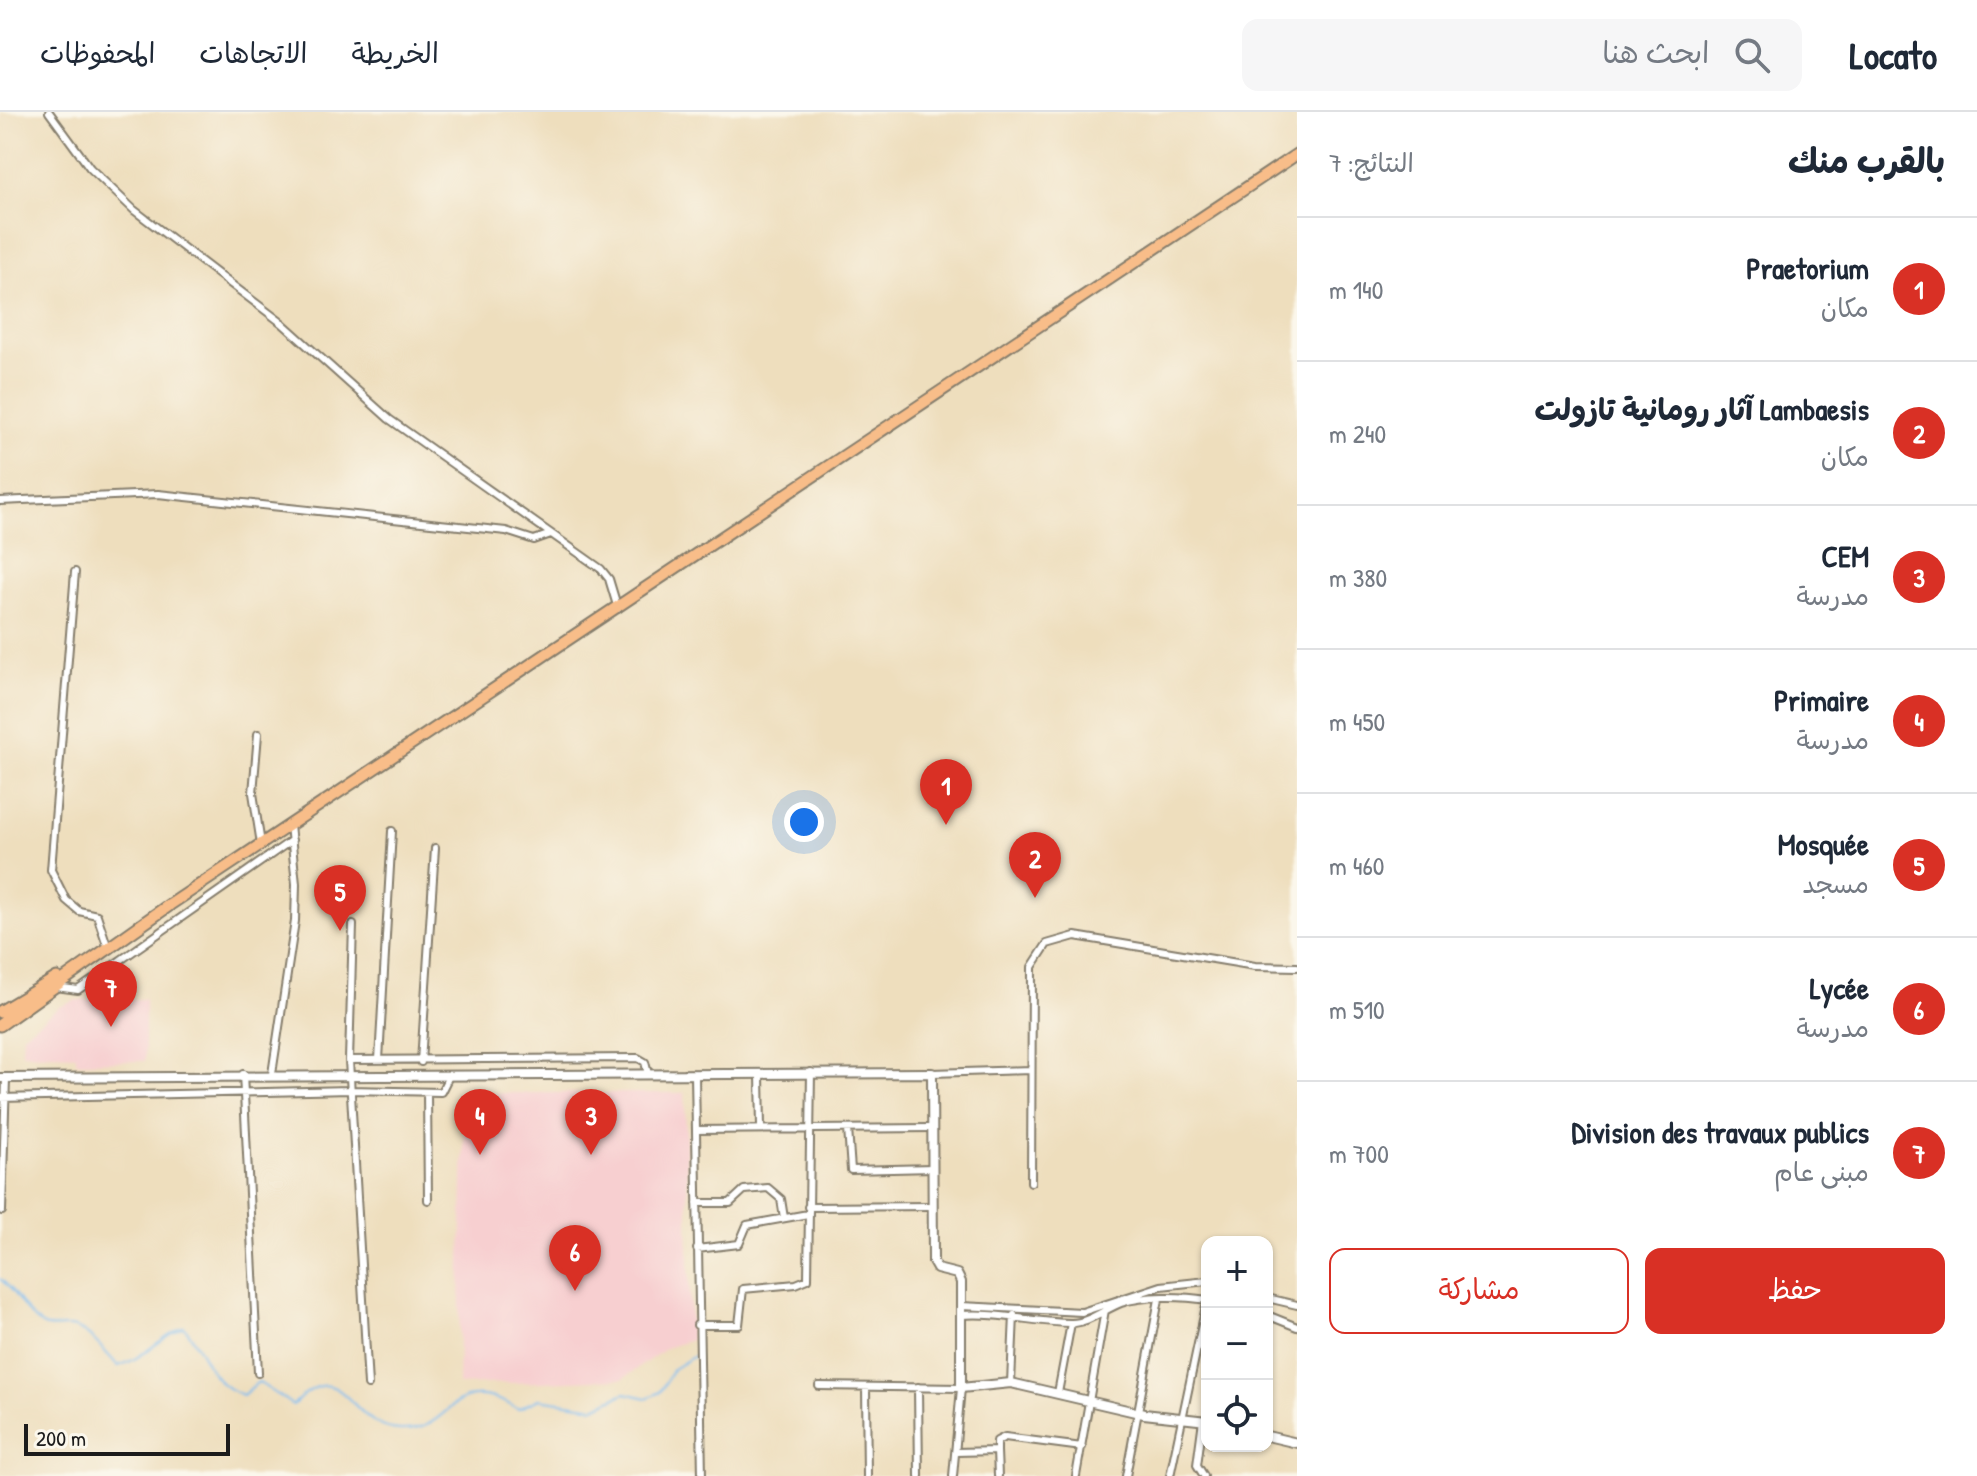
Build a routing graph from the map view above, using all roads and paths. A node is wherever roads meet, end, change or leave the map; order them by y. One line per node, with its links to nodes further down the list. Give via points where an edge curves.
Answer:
1 (49, 112): 4 (street, via 90,168 134,210 291,330 389,419)
2 (1297, 154): 6 (main road)
3 (0, 501): 4 (street, via 158,494 506,531 530,539)
4 (552, 534): 6 (street, via 606,574)
5 (75, 572): 15 (street, via 51,870 66,900 79,911 97,915)
6 (618, 609): 8 (main road)
7 (258, 734): 11 (street, via 253,793)
8 (290, 825): 10 (street); 11 (main road)
9 (392, 831): 21 (street)
10 (292, 840): 17 (street, via 74,992); 27 (street, via 295,921)
11 (261, 844): 13 (main road)
12 (435, 848): 22 (street)
13 (168, 906): 15 (highway); 17 (highway)
14 (353, 925): 20 (street)
15 (107, 945): 18 (highway)
16 (1297, 967): 23 (street, via 1255,966 1075,936 1047,944 1032,967)
17 (56, 987): 19 (highway)
18 (0, 1012)
19 (0, 1025)
20 (349, 1060): 21 (street); 31 (street)
21 (379, 1060): 22 (street)
22 (421, 1062): 28 (street, via 638,1058)
23 (1031, 1070): 25 (street); 44 (street)
24 (811, 1072): 25 (street); 30 (street); 40 (street)
25 (932, 1073): 39 (street)
26 (243, 1074): 27 (street); 33 (street); 35 (street)
27 (272, 1074): 31 (street)
28 (648, 1074): 29 (street); 32 (street)
29 (695, 1074): 30 (street); 42 (street)
30 (760, 1074): 38 (street)
31 (349, 1076): 32 (street); 34 (street)
32 (449, 1076): 36 (street, via 441,1092)
33 (3, 1078): 37 (street)
34 (350, 1090): 35 (street); 36 (street); 67 (street)
35 (242, 1092): 37 (street); 65 (street)
36 (427, 1092): 45 (street)
37 (2, 1098): 48 (street)
38 (761, 1128): 40 (street); 42 (street)
39 (933, 1128): 41 (street); 43 (street)
40 (808, 1129): 41 (street); 49 (street)
41 (848, 1129): 43 (street, via 851,1170)
42 (696, 1130): 46 (street)
43 (933, 1168): 47 (street)
44 (1031, 1182)
45 (428, 1200)
46 (697, 1203): 50 (street, via 730,1203 744,1190 768,1188 781,1199); 51 (street)
47 (933, 1206): 49 (street); 58 (street, via 933,1265 959,1278)
48 (2, 1211)
49 (808, 1211): 50 (street); 63 (street, via 807,1281 743,1289 741,1323)
50 (784, 1218): 51 (street, via 747,1225 737,1245)
51 (697, 1249): 63 (street)
52 (1201, 1282): 58 (street, via 1161,1286 1082,1312)
53 (1159, 1299): 55 (street); 59 (street, via 1124,1302); 74 (street)
54 (1273, 1299): 56 (street)
55 (1201, 1301)
56 (1297, 1305)
57 (1206, 1308): 75 (street)
58 (961, 1310): 60 (street); 71 (street)
59 (1105, 1310): 62 (street); 73 (street)
60 (1014, 1315): 62 (street); 66 (street)
61 (1273, 1317): 64 (street)
62 (1071, 1323): 72 (street)
63 (697, 1325): 83 (street)
64 (1297, 1327)
65 (258, 1373)
66 (1011, 1383): 71 (street); 72 (street)
67 (368, 1385)
68 (819, 1386): 69 (street)
69 (866, 1387): 70 (street); 84 (street)
70 (918, 1387): 71 (street); 85 (street)
71 (961, 1388): 82 (street)
72 (1058, 1393): 73 (street)
73 (1089, 1400): 74 (street); 80 (street)
74 (1139, 1412): 75 (street); 89 (street)
75 (1183, 1419): 76 (street); 90 (street)
76 (1201, 1421)
77 (1273, 1437): 79 (street)
78 (1201, 1443): 91 (street, via 1197,1465)
79 (1297, 1443)
80 (1082, 1447): 81 (street, via 1005,1437 997,1441); 88 (street)
81 (997, 1451): 82 (street); 87 (street)
82 (956, 1452): 86 (street)
83 (702, 1476)
84 (867, 1476)
85 (919, 1476)
86 (953, 1476)
87 (998, 1476)
88 (1076, 1476)
89 (1126, 1476)
90 (1170, 1476)
91 (1204, 1476)

